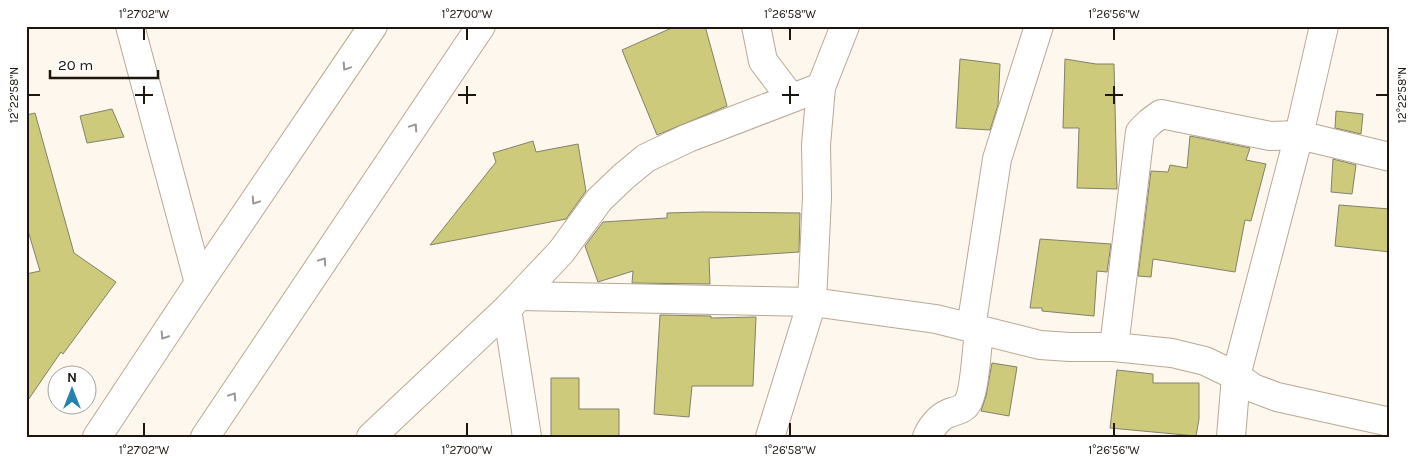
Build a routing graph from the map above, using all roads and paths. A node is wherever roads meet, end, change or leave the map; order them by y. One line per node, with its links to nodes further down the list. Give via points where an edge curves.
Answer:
1 (130, 26): 12 (street)
2 (373, 26): 12 (street, one-way to 12)
3 (481, 26): 20 (street, one-way to 3)
4 (756, 26): 9 (street, via 763,61)
5 (845, 26): 8 (street)
6 (1039, 26): 15 (street, via 997,159)
7 (1324, 26): 10 (street)
8 (821, 87): 9 (street); 14 (street, via 816,145)
9 (791, 98): 13 (street, via 646,158 599,200 561,252)
10 (1299, 135): 11 (street); 16 (street, via 1270,136 1161,114 1140,132); 17 (street)
11 (1390, 157)
12 (199, 283): 19 (street, one-way to 19)
13 (513, 302): 14 (street); 21 (street); 22 (street)
14 (812, 302): 15 (street, via 936,319); 23 (street)
15 (975, 329): 16 (street, via 1040,345); 24 (street, via 972,388 966,405 945,415)
16 (1114, 347): 17 (street, via 1172,353 1205,361)
17 (1236, 376): 18 (street, via 1253,388 1277,397); 25 (street)
18 (1390, 422)
19 (97, 437)
20 (205, 437)
21 (371, 437)
22 (527, 437)
23 (770, 437)
24 (927, 437)
25 (1232, 437)

